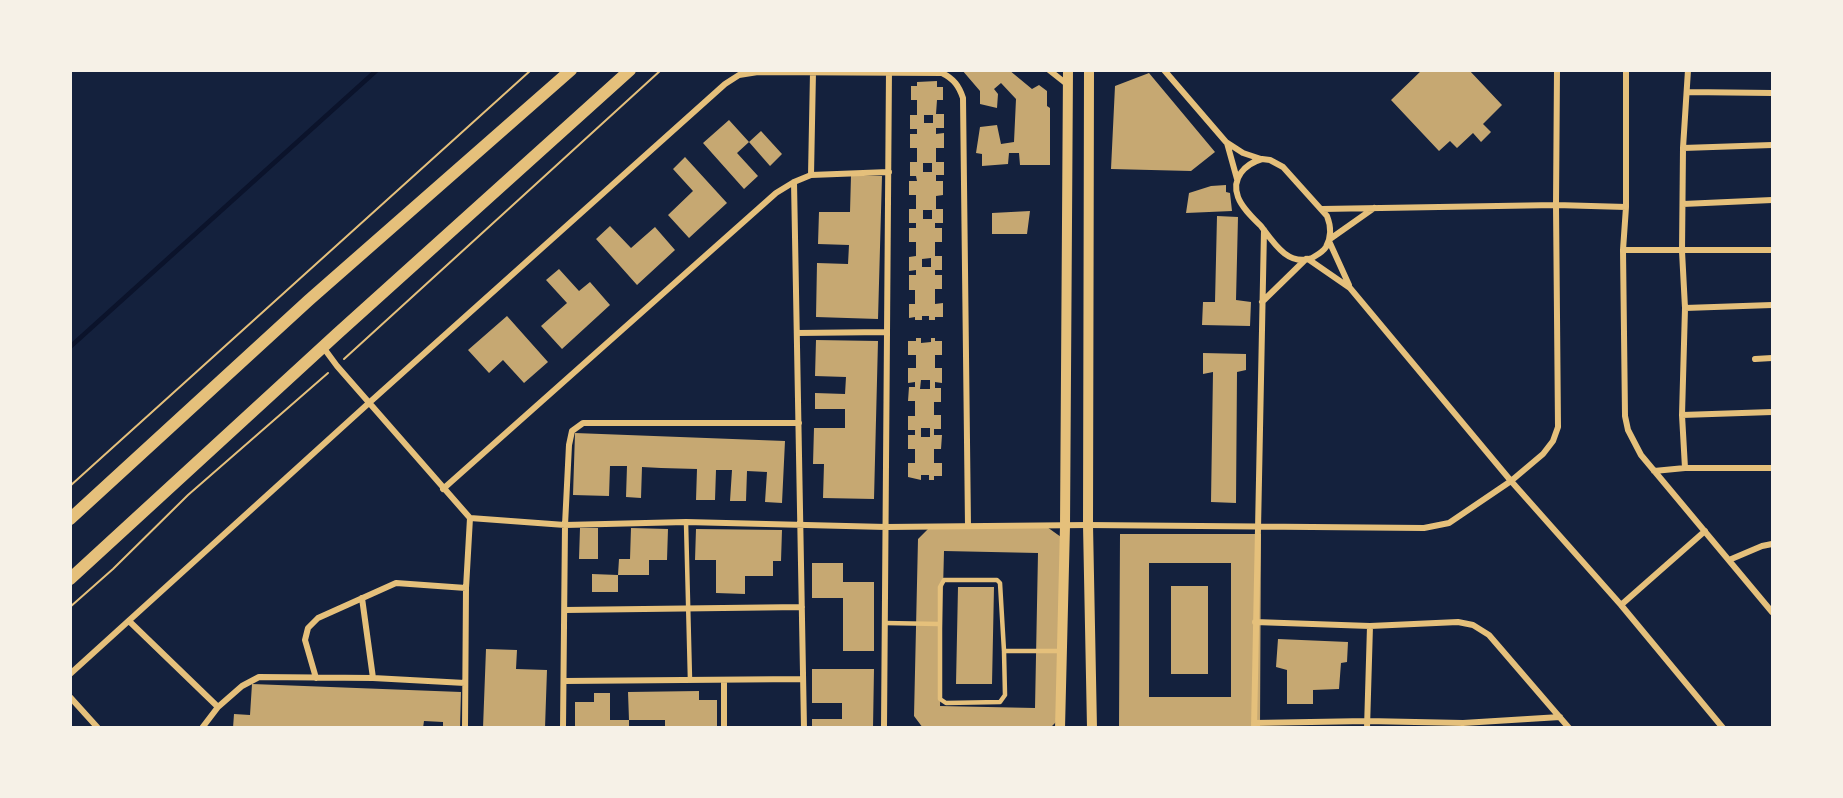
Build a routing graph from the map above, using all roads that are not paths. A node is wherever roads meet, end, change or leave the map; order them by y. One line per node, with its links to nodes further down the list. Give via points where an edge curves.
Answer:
1 (571, 70): 54 (main road, via 309,300)
2 (630, 70): 41 (main road)
3 (1049, 70): 12 (street)
4 (1068, 70): 12 (street)
5 (1089, 70): 58 (street)
6 (1164, 70): 15 (street)
7 (1557, 70): 25 (street)
8 (1626, 70): 26 (street)
9 (1688, 70): 13 (street)
10 (889, 71): 11 (street); 19 (street); 59 (street, via 942,73 959,86 963,98)
11 (813, 72): 20 (street); 44 (street, via 758,72 739,75 725,84)
12 (1068, 85): 60 (street)
13 (1687, 92): 14 (street); 17 (street)
14 (1773, 93)
15 (1226, 142): 18 (street); 21 (street)
16 (1773, 146): 17 (street)
17 (1683, 148): 24 (street)
18 (1262, 159): 21 (street, via 1246,166); 28 (street, via 1284,166)
19 (889, 172): 20 (street); 39 (street)
20 (811, 175): 22 (street)
21 (1237, 180): 29 (street, via 1242,204)
22 (794, 182): 40 (street); 52 (street, via 776,193)
23 (1773, 200): 24 (street)
24 (1683, 204): 33 (street)
25 (1556, 205): 26 (street); 27 (street); 51 (street, via 1558,427 1543,454)
26 (1626, 207): 31 (street)
27 (1375, 208): 28 (street); 30 (street)
28 (1322, 209): 30 (street, via 1330,223)
29 (1264, 230): 34 (street, via 1286,255); 36 (street)
30 (1329, 240): 34 (street, via 1321,253); 35 (street)
31 (1623, 250): 33 (street); 50 (street, via 1625,416 1634,444)
32 (1773, 250): 33 (street)
33 (1682, 251): 38 (street)
34 (1307, 259): 35 (street); 36 (street)
35 (1350, 288): 51 (street)
36 (1262, 302): 62 (street)
37 (1773, 305): 38 (street)
38 (1685, 308): 46 (street)
39 (887, 332): 40 (street); 61 (street)
40 (797, 333): 47 (street)
41 (323, 347): 44 (street); 66 (main road)
42 (1773, 358): 43 (street)
43 (1755, 359)
44 (369, 402): 52 (street); 74 (street)
45 (1773, 411): 46 (street)
46 (1682, 415): 48 (street)
47 (799, 423): 56 (street, via 583,423 570,435); 57 (street)
48 (1685, 468): 49 (street); 50 (street)
49 (1773, 468)
50 (1654, 471): 63 (street)
51 (1511, 481): 62 (street, via 1439,526); 69 (street)
52 (443, 489): 53 (street)
53 (470, 518): 56 (street); 67 (street)
54 (70, 519)
55 (686, 522): 56 (street); 57 (street); 71 (lane)
56 (565, 525): 72 (street)
57 (801, 525): 61 (street); 70 (street)
58 (1088, 525): 60 (street); 62 (street); 104 (street)
59 (968, 526): 60 (street); 61 (street)
60 (1065, 526): 80 (street)
61 (886, 527): 76 (street)
62 (1257, 527): 75 (street)
63 (1705, 531): 65 (street); 69 (street)
64 (1773, 544): 65 (street)
65 (1729, 560): 73 (street)
66 (70, 579)
67 (466, 588): 68 (street, via 396,583); 88 (street)
68 (362, 598): 82 (street, via 318,618 308,628 305,640); 83 (street)
69 (1620, 605): 95 (street)
70 (802, 607): 71 (street); 84 (street)
71 (688, 608): 72 (street); 85 (lane)
72 (565, 610): 87 (street)
73 (1773, 612)
74 (129, 621): 81 (street); 90 (street)
75 (1255, 622): 78 (street); 93 (street)
76 (885, 623): 77 (lane); 102 (street)
77 (939, 624): 79 (lane, via 940,587 944,580 997,580 1002,586); 79 (lane, via 942,702 1000,702 1005,695)
78 (1370, 626): 91 (street, via 1458,622 1473,625 1489,634); 92 (street)
79 (1004, 651): 80 (lane)
80 (1062, 651): 103 (street)
81 (70, 674)
82 (316, 678): 83 (street); 90 (street, via 259,677)
83 (373, 678): 88 (street)
84 (803, 679): 86 (street); 101 (street)
85 (690, 680): 86 (street); 87 (street)
86 (724, 680): 100 (street)
87 (564, 681): 99 (street)
88 (465, 683): 98 (street)
89 (70, 697): 96 (street)
90 (218, 707): 97 (street)
91 (1560, 717): 94 (street); 105 (street)
92 (1367, 724): 93 (street); 94 (street)
93 (1254, 725)
94 (1463, 725)
95 (1722, 727)
96 (98, 728)
97 (202, 728)
98 (465, 728)
99 (563, 728)
100 (724, 728)
101 (804, 728)
102 (884, 728)
103 (1060, 728)
104 (1092, 728)
105 (1569, 728)

